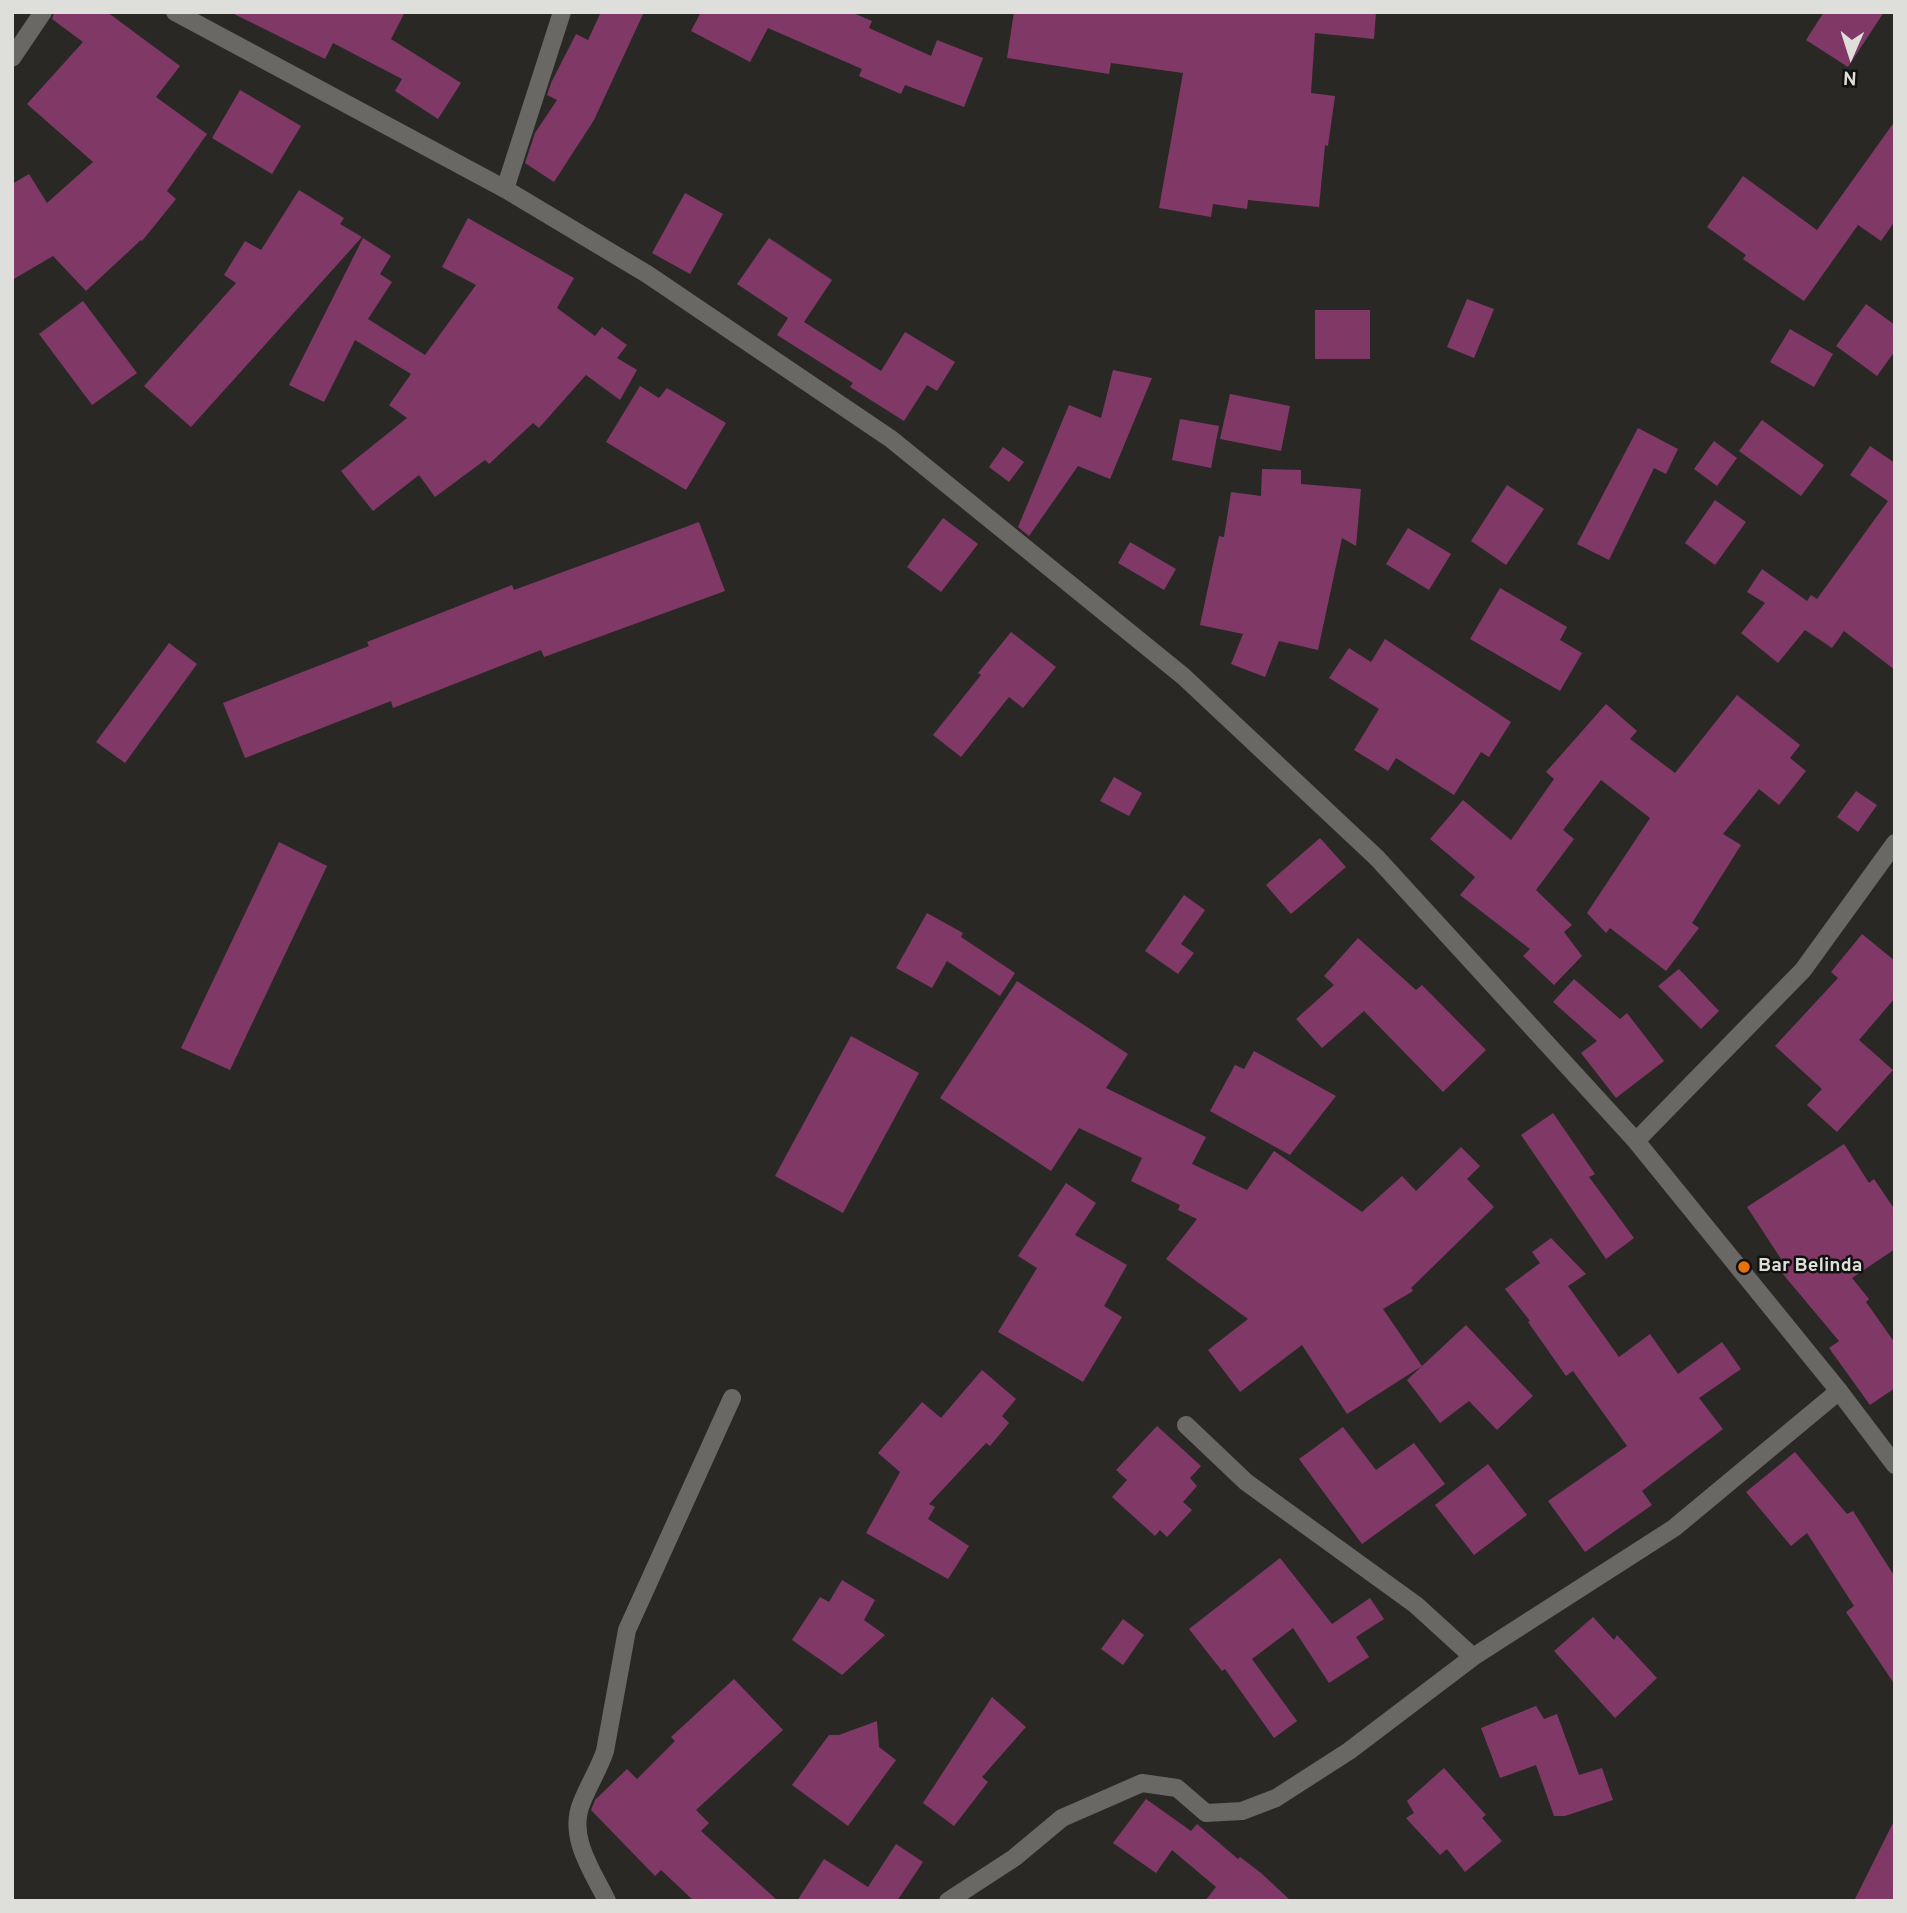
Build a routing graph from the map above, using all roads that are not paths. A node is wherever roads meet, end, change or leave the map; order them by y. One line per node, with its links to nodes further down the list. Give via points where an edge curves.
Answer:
1 (43, 12): 4 (street)
2 (175, 12): 5 (street)
3 (562, 12): 5 (street)
4 (12, 58)
5 (505, 189): 7 (street, via 647,274 891,439 1183,676 1377,858)
6 (1895, 843): 7 (street, via 1803,970)
7 (1636, 1141): 8 (street)
8 (1839, 1391): 11 (street); 12 (street, via 1674,1528)
9 (732, 1398): 13 (street, via 627,1630 605,1751 581,1803 578,1840)
10 (1186, 1425): 12 (street, via 1246,1482 1416,1605)
11 (1895, 1465)
12 (1473, 1657): 14 (street, via 1349,1751 1276,1798 1242,1811 1206,1813 1177,1788 1142,1783 1062,1818 1014,1858)
13 (607, 1901)
14 (948, 1901)

